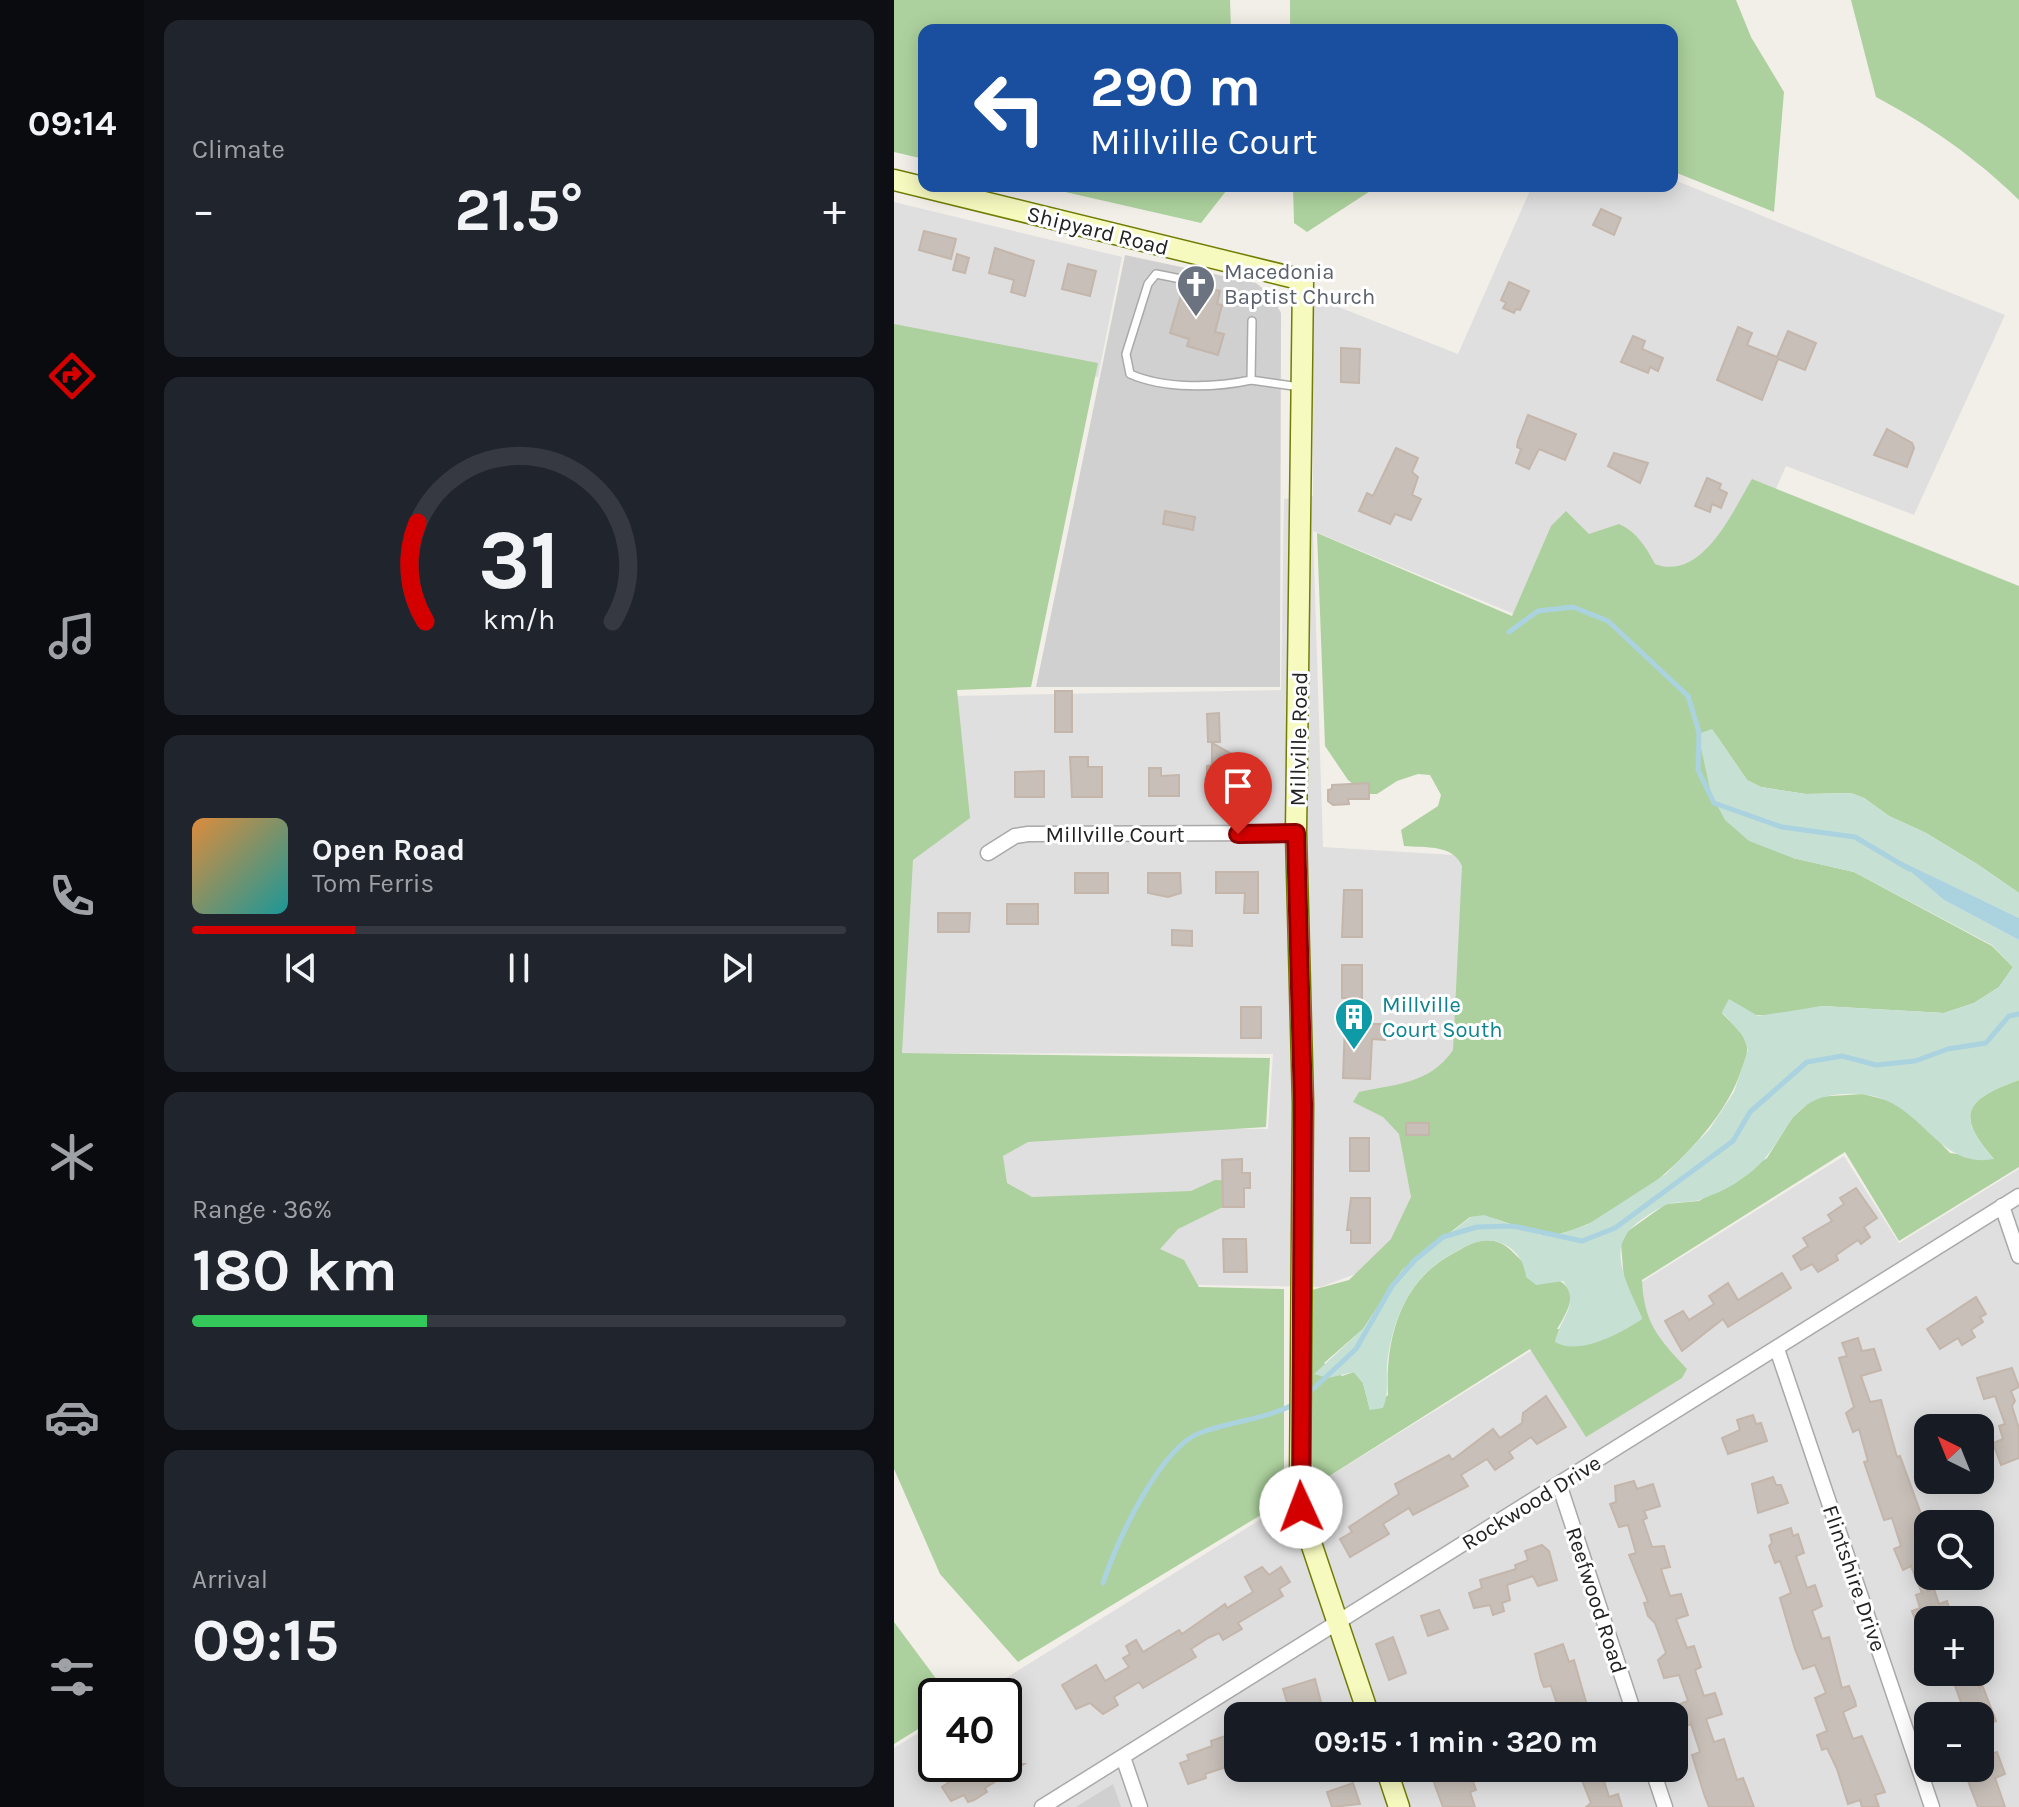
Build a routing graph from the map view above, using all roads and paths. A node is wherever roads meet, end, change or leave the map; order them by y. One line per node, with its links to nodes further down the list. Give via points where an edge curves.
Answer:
1 (894, 180): 2 (street, Shipyard Road)
2 (918, 186)
3 (943, 192): 4 (street, Shipyard Road)
4 (1206, 257): 5 (street, Shipyard Road); 7 (lane, via 1199,275 1186,280 1156,274 1148,284 1126,354 1130,374 1148,382 1230,385)
5 (1303, 280): 8 (street, Millville Road)
6 (1252, 321): 7 (lane)
7 (1251, 380): 8 (lane)
8 (1303, 388): 9 (street, Millville Road)
9 (1296, 833): 10 (street, Millville Court, via 1028,834); 16 (street, Millville Road, via 1303,1104 1300,1488 1304,1522)
10 (988, 853)
11 (2019, 1196): 12 (street, Rockwood Drive)
12 (2002, 1206): 13 (street); 14 (street, Rockwood Drive)
13 (2019, 1256)
14 (1777, 1349): 15 (street, Rockwood Drive); 26 (street, Flintshire Drive)
15 (1559, 1484): 16 (street, Rockwood Drive); 18 (street, Reefwood Road)
16 (1337, 1622): 17 (street, Millville Road); 19 (street, Rockwood Drive)
17 (1364, 1702)
18 (1630, 1702)
19 (1123, 1757): 22 (street, Rockwood Drive); 23 (street)
20 (1391, 1782): 24 (street)
21 (1657, 1782): 25 (street)
22 (1042, 1807)
23 (1140, 1807)
24 (1399, 1807)
25 (1665, 1807)
26 (1932, 1807)

